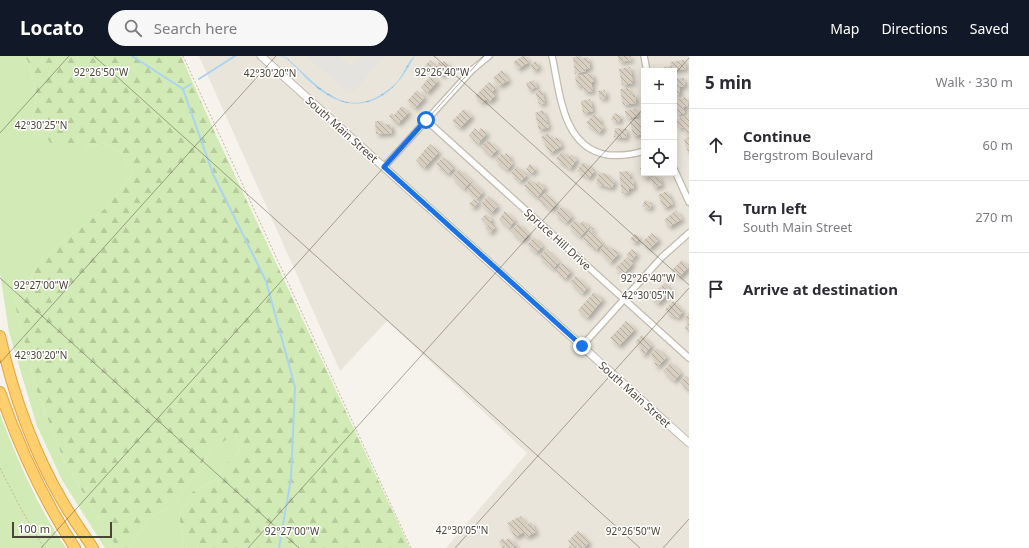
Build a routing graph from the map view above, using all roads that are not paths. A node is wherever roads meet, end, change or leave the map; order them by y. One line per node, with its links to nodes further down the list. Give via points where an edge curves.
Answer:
1 (261, 56): 8 (street, South Main Street)
2 (489, 56): 6 (street, via 472,70)
3 (552, 56): 7 (street, via 567,121 580,140 594,151 603,154 623,156)
4 (644, 56): 5 (street)
5 (646, 68)
6 (426, 120): 8 (street); 12 (street, Spruce Hill Drive)
7 (641, 152)
8 (384, 167): 14 (street, South Main Street)
9 (677, 176): 10 (street)
10 (689, 202)
11 (689, 233): 12 (street, via 662,257)
12 (624, 299): 14 (street); 15 (street, Spruce Hill Drive)
13 (0, 336): 19 (highway, via 13,385 39,456 63,502)
14 (582, 346): 17 (street, South Main Street)
15 (689, 358)
16 (0, 392): 18 (highway, via 27,462)
17 (689, 443)
18 (75, 548)
19 (93, 548)

